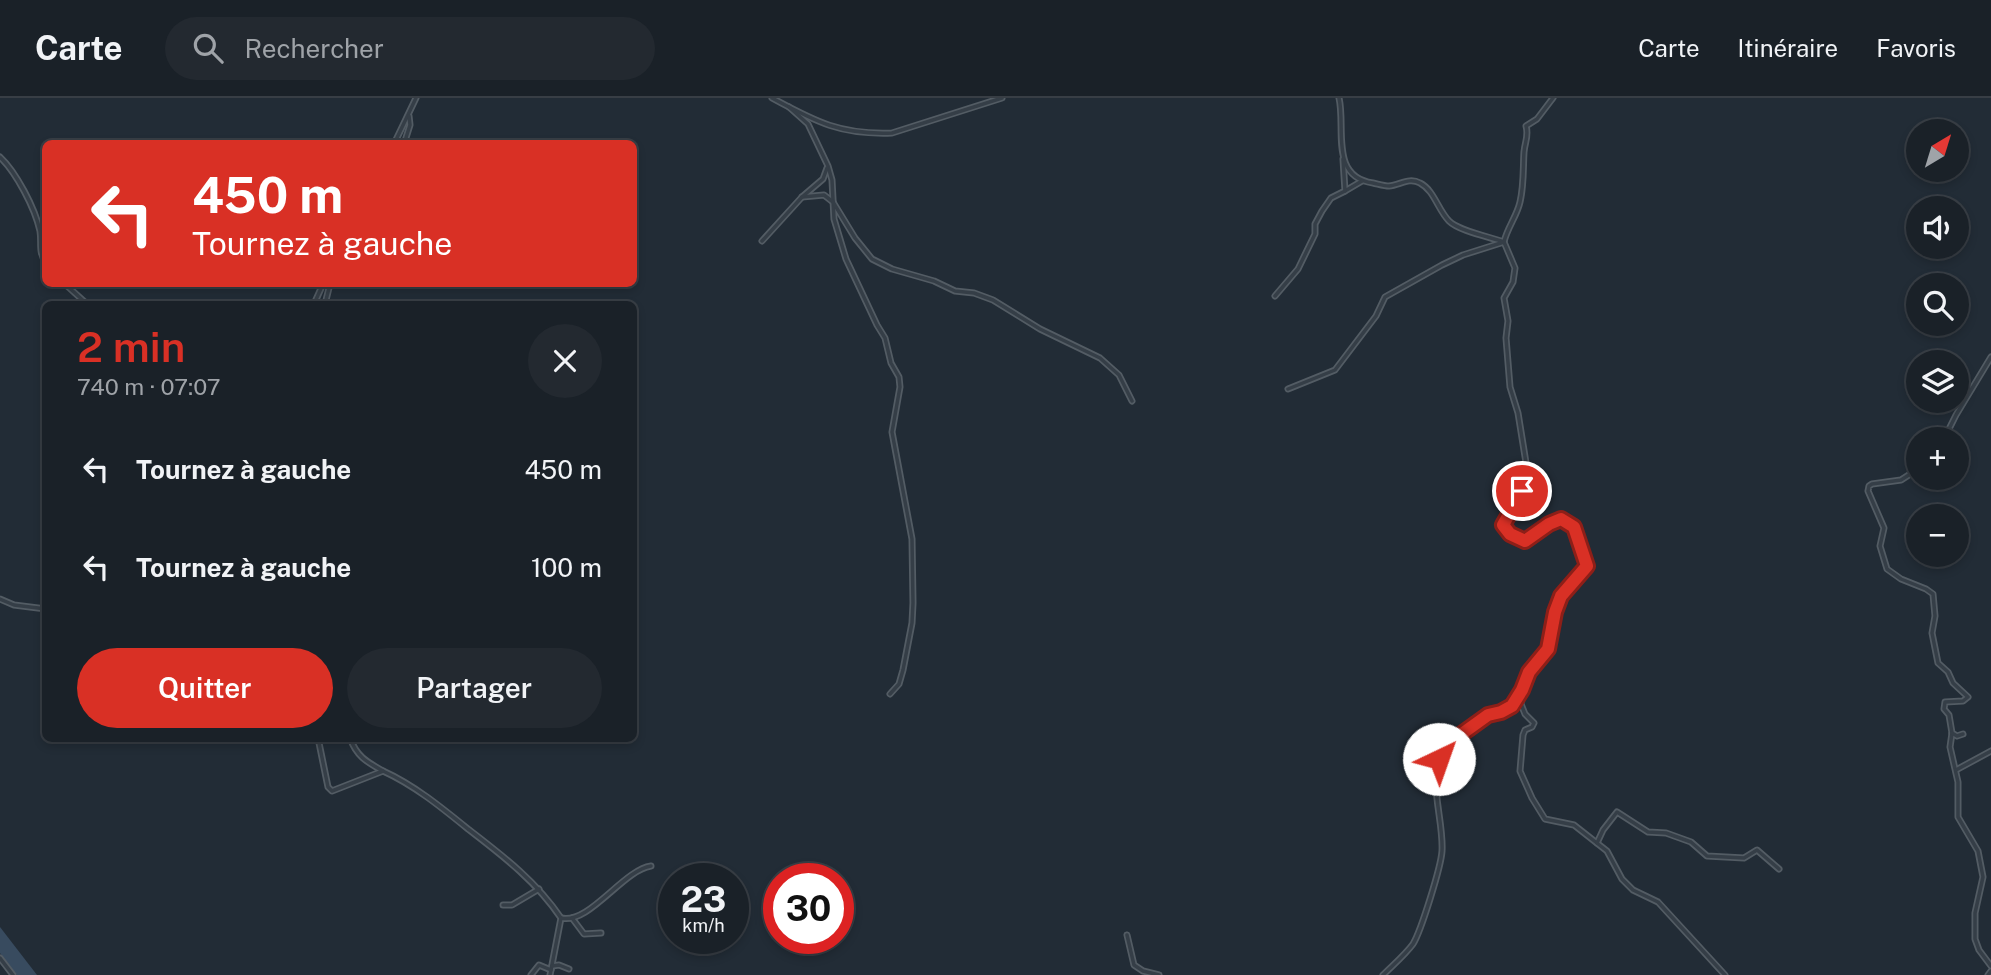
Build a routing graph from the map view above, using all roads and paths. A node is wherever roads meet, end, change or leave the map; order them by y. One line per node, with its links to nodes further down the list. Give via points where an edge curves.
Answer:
1 (416, 98): 7 (street)
2 (772, 98): 6 (street)
3 (1339, 98): 13 (street)
4 (1553, 98): 20 (street, via 1537,119 1525,125 1529,132 1520,202)
5 (999, 99): 8 (street, via 892,133 849,132)
6 (789, 107): 8 (street); 9 (street)
7 (408, 114): 10 (street); 11 (street)
8 (819, 123): 9 (street)
9 (816, 138): 14 (street)
10 (396, 140)
11 (405, 140)
12 (0, 157): 21 (street, via 14,170 40,230)
13 (1343, 157): 15 (street); 16 (street)
14 (828, 166): 17 (street, via 823,179); 18 (street)
15 (1362, 181): 16 (street); 20 (street, via 1389,186 1418,181 1452,225)
16 (1345, 191): 23 (street, via 1331,198 1322,211 1298,269)
17 (802, 197): 18 (street, via 824,195); 19 (street)
18 (833, 202): 27 (street, via 872,259 993,300 1100,358 1119,374); 33 (street, via 846,259 885,338 900,384 892,432 912,539 913,603 901,677)
19 (762, 240)
20 (1504, 243): 26 (street, via 1442,265 1385,297 1335,370); 32 (street, via 1515,268 1504,298 1510,387 1527,469 1522,491 1503,525 1525,541 1561,519 1574,527 1587,566 1561,596 1548,649 1529,672)
21 (42, 257)
22 (68, 287): 24 (street)
23 (1275, 296)
24 (84, 301)
25 (1991, 358): 28 (street)
26 (1288, 389)
27 (1132, 401)
28 (1950, 427)
29 (1906, 477): 34 (street, via 1872,484 1868,491 1884,528 1880,546 1887,569 1933,594 1932,633 1938,663 1968,697 1945,702)
30 (0, 599): 31 (street)
31 (42, 609)
32 (1522, 690): 41 (street, via 1521,704 1534,723 1523,735 1520,771 1532,798 1545,819 1574,825); 57 (street, via 1512,706 1488,715 1440,752 1436,785 1442,853 1414,943)
33 (890, 694)
34 (1952, 733): 35 (street); 39 (street)
35 (1963, 734)
36 (319, 742): 40 (street, via 332,791)
37 (352, 742): 40 (street, via 358,756)
38 (1991, 751): 39 (street)
39 (1956, 770): 53 (street, via 1958,817 1978,851 1983,877 1975,939)
40 (383, 771): 44 (street, via 434,802)
41 (1597, 843): 43 (street, via 1617,812 1648,832 1691,842 1707,856 1744,858 1757,850); 58 (street, via 1633,890 1658,902)
42 (651, 866): 47 (street)
43 (1779, 869)
44 (539, 889): 45 (street, via 512,905); 46 (street)
45 (503, 905)
46 (561, 918): 47 (street); 52 (street)
47 (572, 919): 48 (street, via 584,934)
48 (601, 933)
49 (1127, 935): 56 (street, via 1134,965)
50 (0, 958): 54 (street)
51 (569, 969): 52 (street, via 558,965)
52 (551, 970): 55 (street, via 538,965)
53 (1990, 970)
54 (13, 975)
55 (531, 975)
56 (1159, 975)
57 (1383, 975)
58 (1725, 975)

